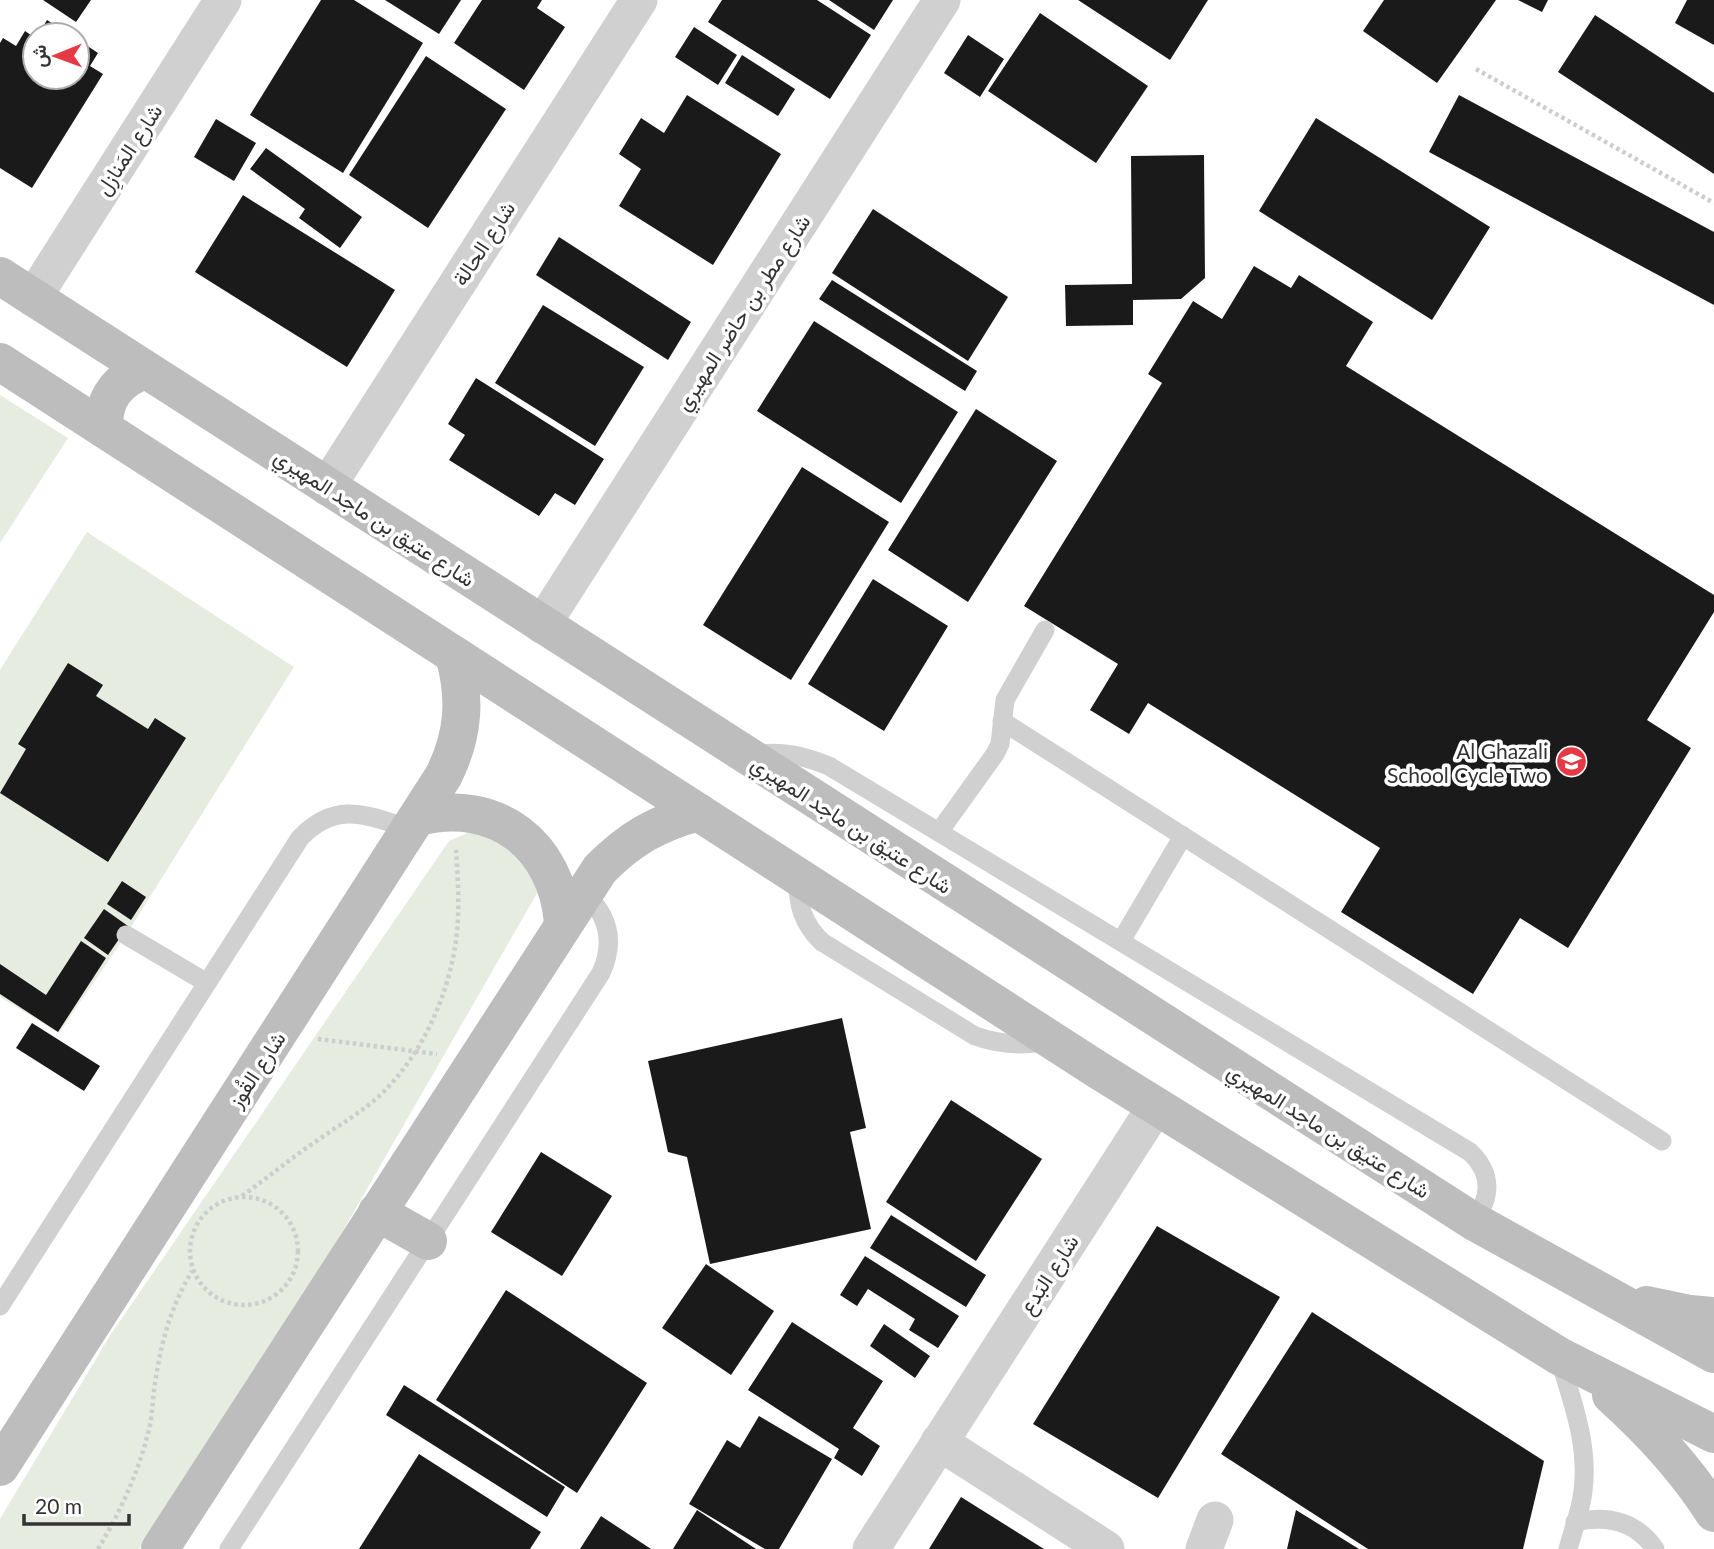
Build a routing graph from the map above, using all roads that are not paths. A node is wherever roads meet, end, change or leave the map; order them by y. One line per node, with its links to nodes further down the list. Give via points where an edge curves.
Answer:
1 (223, 0): 5 (street, شارع المَنازِل)
2 (639, 0): 9 (street, شارع الحالة)
3 (942, 0): 10 (street, شارع مطر بن حاضر المهيري)
4 (0, 276): 5 (street, شارع عتيق بن ماجد المهيري)
5 (33, 298): 7 (street, شارع عتيق بن ماجد المهيري)
6 (0, 362): 8 (street)
7 (146, 370): 8 (street, via 133,374 113,391 106,403); 9 (street, شارع عتيق بن ماجد المهيري)
8 (104, 429): 12 (street)
9 (327, 487): 10 (street, شارع عتيق بن ماجد المهيري)
10 (542, 625): 14 (street, شارع عتيق بن ماجد المهيري)
11 (1045, 630): 13 (lane, via 1005,700)
12 (454, 655): 15 (street); 16 (street, شارع القُوز, via 461,679 461,729)
13 (1002, 721): 17 (lane, via 995,754); 18 (lane)
14 (747, 756): 17 (lane, via 768,752 809,758); 26 (street, شارع عتيق بن ماجد المهيري)
15 (698, 812): 19 (street, via 644,832 621,848); 23 (street)
16 (426, 819): 19 (street, via 470,812 489,817 523,837 548,867 562,904); 22 (lane, via 340,814 311,827); 35 (street, شارع القُوز, via 278,1034)
17 (939, 832): 21 (lane)
18 (1183, 836): 21 (lane); 24 (lane)
19 (573, 908): 25 (street); 27 (lane, via 594,902 608,929 607,960)
20 (126, 935): 22 (lane)
21 (1121, 942): 26 (lane, via 1470,1152 1486,1173 1488,1186 1482,1211)
22 (207, 983): 29 (lane)
23 (1156, 1106): 32 (street); 34 (street, شارع البَدع)
24 (1662, 1141)
25 (377, 1212): 27 (street); 38 (street)
26 (1473, 1222): 28 (street, شارع عتيق بن ماجد المهيري)
27 (428, 1241): 39 (lane)
28 (1607, 1297): 30 (street); 31 (street, شارع عتيق بن ماجد المهيري)
29 (0, 1306)
30 (1714, 1316)
31 (1714, 1354)
32 (1559, 1356): 33 (street); 36 (street, via 1648,1430); 37 (lane, via 1586,1466)
33 (1714, 1434)
34 (939, 1442): 40 (street, شارع البَدع); 41 (street)
35 (0, 1467)
36 (1714, 1513)
37 (1575, 1522): 42 (lane); 43 (lane, via 1592,1518 1626,1524 1642,1533)
38 (160, 1549)
39 (229, 1549)
40 (871, 1549)
41 (1106, 1549)
42 (1568, 1549)
43 (1655, 1549)

